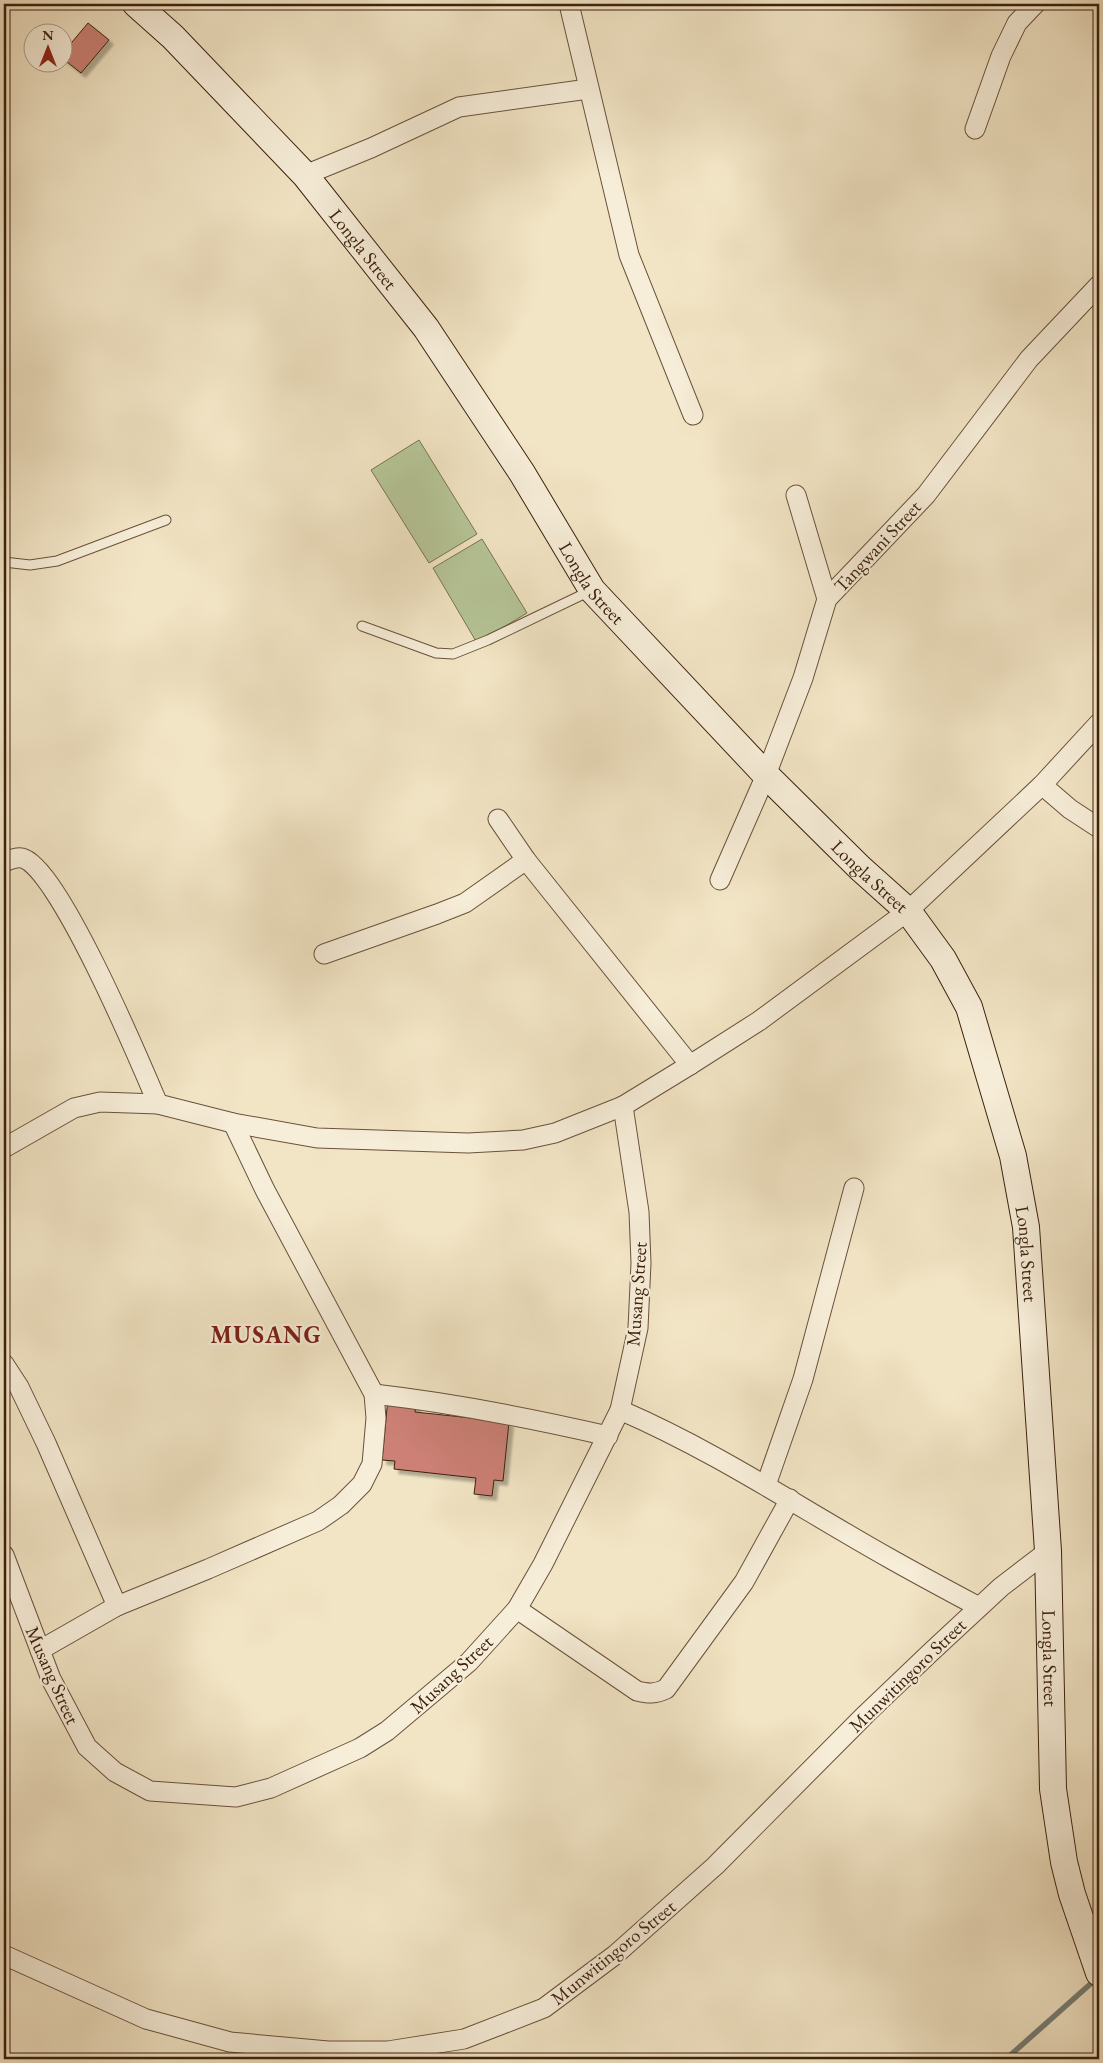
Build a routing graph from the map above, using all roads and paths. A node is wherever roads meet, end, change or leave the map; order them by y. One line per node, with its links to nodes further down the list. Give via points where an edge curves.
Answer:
1 (136, 4): 6 (main road, Longla Street, via 173,37)
2 (569, 4): 4 (street)
3 (1035, 4): 5 (street, via 1017,23 1001,56)
4 (588, 89): 6 (street, via 459,107); 8 (street, via 629,255)
5 (975, 129)
6 (305, 175): 12 (main road, Longla Street, via 426,328 522,473)
7 (1099, 285): 13 (street, Tangwani Street, via 1029,359 926,495)
8 (693, 415)
9 (796, 495): 13 (street)
10 (166, 520): 11 (lane, via 57,561 30,565)
11 (4, 562)
12 (592, 590): 14 (lane, via 453,654 436,653); 16 (main road, Longla Street)
13 (827, 599): 16 (street, Tangwani Street, via 803,678)
14 (362, 626)
15 (1099, 723): 17 (street)
16 (766, 775): 22 (street, Tangwani Street); 23 (main road, Longla Street)
17 (1042, 785): 19 (street); 23 (street)
18 (498, 819): 20 (street)
19 (1099, 828)
20 (526, 860): 24 (street, via 465,902); 25 (street)
21 (4, 862): 26 (street, via 16,858 26,860 35,866 57,894 106,987)
22 (720, 880)
23 (908, 911): 25 (street, via 759,1021); 37 (main road, Longla Street, via 943,959 969,1007 1012,1156 1026,1227)
24 (324, 954)
25 (690, 1065): 27 (street)
26 (158, 1104): 28 (street); 29 (street, via 100,1102 74,1108)
27 (623, 1106): 28 (street, via 555,1133 523,1140 468,1143 316,1138); 33 (street, Musang Street, via 639,1212 641,1263 638,1328)
28 (234, 1123): 32 (street, via 265,1190)
29 (4, 1148)
30 (854, 1188): 35 (street, via 803,1379)
31 (4, 1364): 39 (street, via 46,1443)
32 (374, 1394): 34 (street, via 480,1408); 39 (street, via 376,1418 372,1464 362,1484 341,1505 318,1521)
33 (620, 1410): 34 (street, Musang Street); 35 (street)
34 (608, 1436): 41 (street, Musang Street)
35 (766, 1485): 36 (street)
36 (790, 1499): 40 (street); 41 (street, via 744,1582 666,1689 659,1692 637,1691)
37 (1048, 1551): 40 (street, Munwitingoro Street); 44 (main road, Longla Street, via 1053,1789 1064,1862)
38 (4, 1555): 42 (street, Musang Street)
39 (117, 1606): 42 (street)
40 (979, 1607): 43 (street, Munwitingoro Street, via 866,1714 715,1866 615,1955 544,2008 464,2039 388,2051 328,2051 230,2042 146,2019)
41 (517, 1609): 42 (street, Musang Street, via 468,1662 387,1731 360,1748 271,1788 236,1797 150,1791 115,1772 87,1747)
42 (40, 1650)
43 (4, 1955)
44 (1099, 1973)

